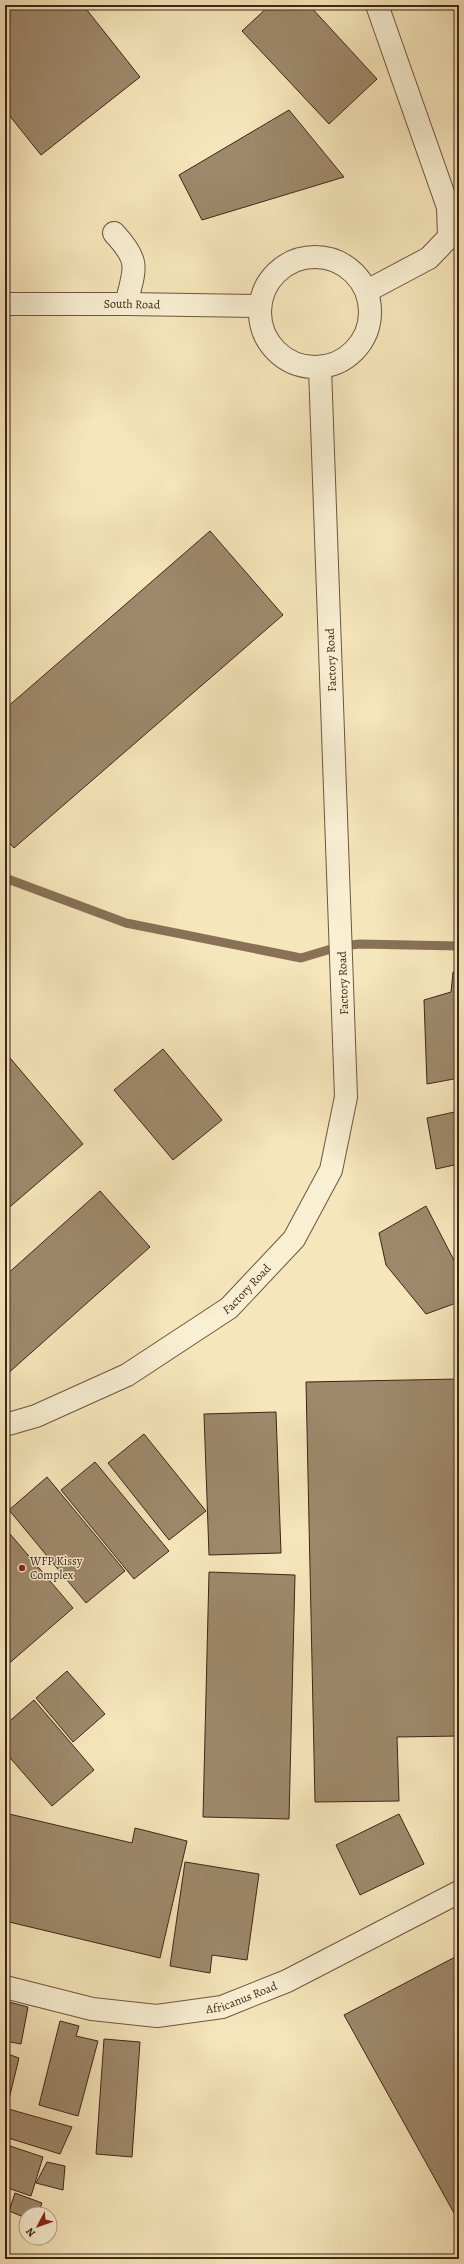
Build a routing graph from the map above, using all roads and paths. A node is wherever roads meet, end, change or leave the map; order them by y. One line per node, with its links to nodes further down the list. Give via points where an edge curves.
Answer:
1 (377, 5): 3 (street, via 448,207 449,237 429,258)
2 (114, 234): 5 (street, via 129,250 135,268)
3 (367, 291): 6 (street, via 357,275 342,264 325,257 307,257 289,262 274,273 264,289); 7 (street, via 371,312 367,332 357,350 340,363)
4 (5, 304): 5 (street, South Road)
5 (126, 304): 6 (street, South Road)
6 (259, 306): 7 (street, via 260,323 265,338 275,352 288,362)
7 (320, 368): 8 (street, Factory Road, via 346,1097 331,1170 294,1240 229,1308 127,1375 36,1416)
8 (5, 1425)
9 (459, 1892): 10 (street, Africanus Road, via 287,1981 222,2007 157,2016 92,2009)
10 (5, 1987)

